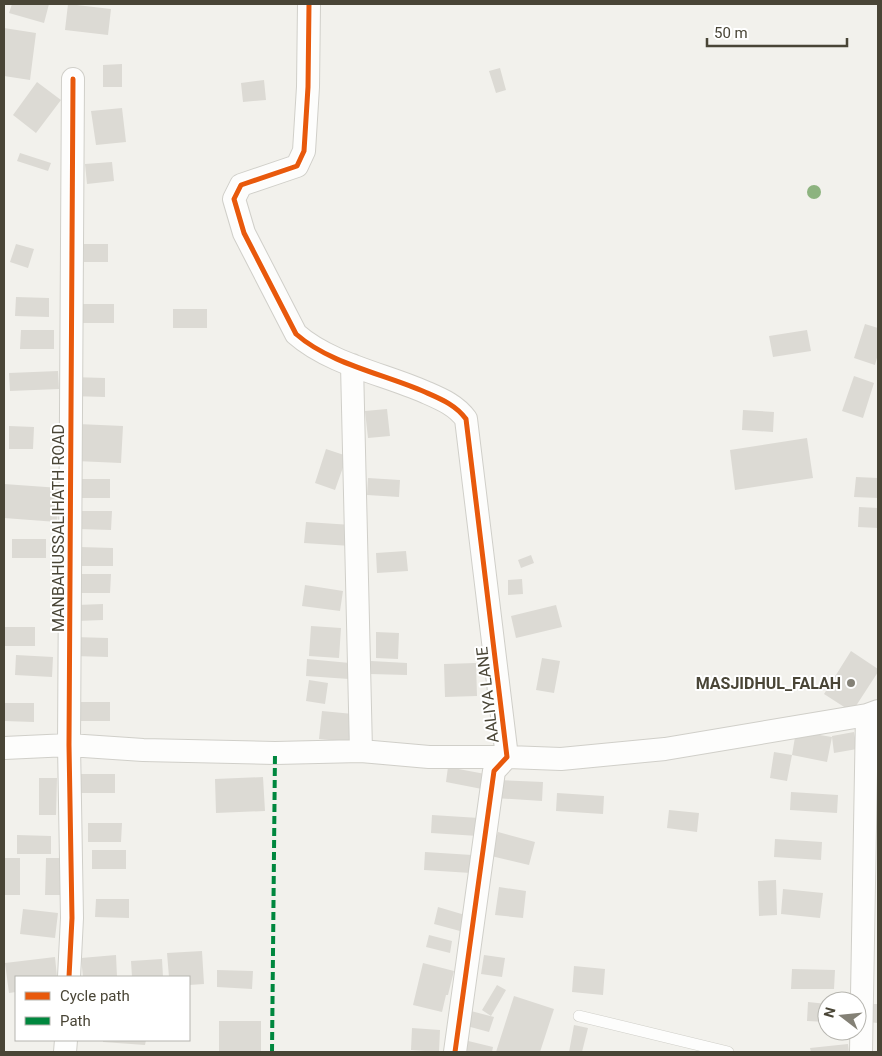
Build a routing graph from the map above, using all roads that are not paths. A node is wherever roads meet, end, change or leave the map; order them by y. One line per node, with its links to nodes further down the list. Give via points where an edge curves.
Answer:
1 (309, 4): 3 (street, via 304,151 297,166 241,185 234,200 244,233 296,334 309,346)
2 (73, 79): 5 (street, MANBAHUSSALIHATH ROAD)
3 (352, 364): 7 (street); 8 (street, AALIYA LANE, via 443,400 459,409 466,419)
4 (872, 713): 8 (street, via 665,749 561,759); 13 (street)
5 (70, 744): 6 (street); 7 (street, via 143,750); 9 (street, MANBAHUSSALIHATH ROAD, via 72,918)
6 (4, 748)
7 (360, 751): 8 (street, via 429,757)
8 (507, 757): 11 (street, AALIYA LANE, via 494,771)
9 (69, 976)
10 (579, 1016): 12 (lane)
11 (455, 1052)
12 (728, 1052)
13 (861, 1052)

